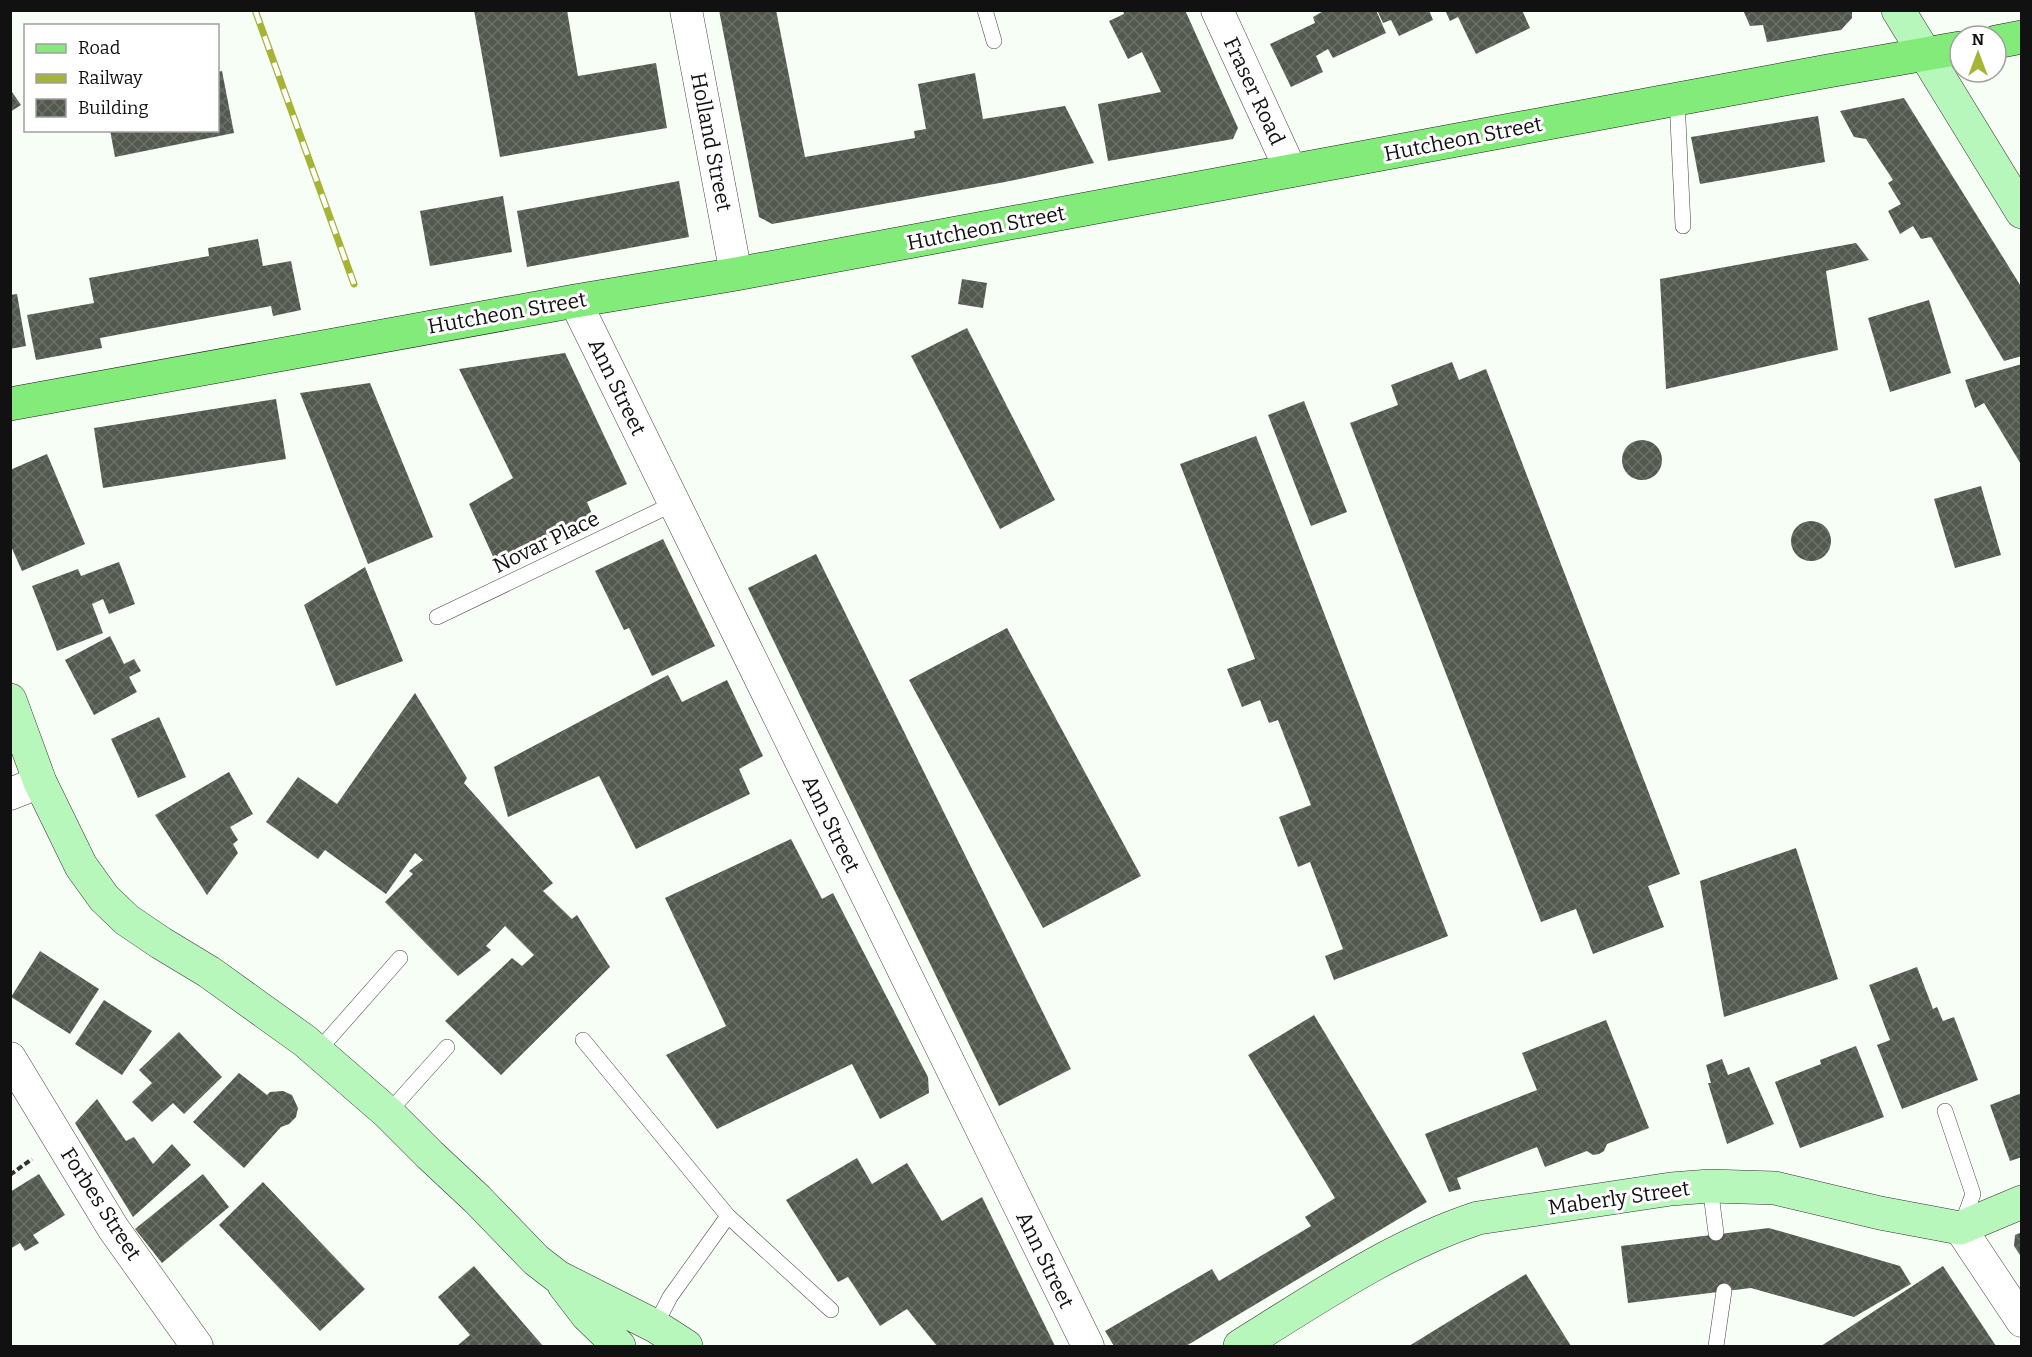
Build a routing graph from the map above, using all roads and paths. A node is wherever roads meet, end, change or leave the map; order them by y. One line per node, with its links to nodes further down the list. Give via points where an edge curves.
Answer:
1 (686, 10): 12 (street, Holland Street)
2 (985, 10): 5 (lane)
3 (1217, 10): 9 (street, Fraser Road)
4 (1898, 10): 7 (main road)
5 (994, 41)
6 (1948, 50): 7 (main road, Hutcheon Street)
7 (1925, 54): 8 (main road, Hutcheon Street); 10 (main road)
8 (1677, 99): 9 (main road, Hutcheon Street); 11 (lane)
9 (1291, 171): 12 (main road, Hutcheon Street)
10 (2022, 212)
11 (1683, 225)
12 (736, 274): 13 (main road, Hutcheon Street)
13 (575, 300): 14 (main road, Hutcheon Street); 15 (street, Ann Street)
14 (10, 404)
15 (674, 504): 16 (lane, Novar Place); 40 (street, Ann Street)
16 (437, 617)
17 (10, 700): 18 (main road)
18 (40, 782): 19 (street); 23 (main road, via 81,866 104,898 127,920 260,1007)
19 (10, 794)
20 (400, 958): 23 (lane)
21 (583, 1040): 29 (lane)
22 (447, 1047): 26 (lane)
23 (317, 1052): 26 (main road)
24 (10, 1058): 37 (street, Forbes Street, via 113,1228)
25 (1944, 1111): 30 (lane, via 1974,1194)
26 (388, 1113): 32 (main road, via 536,1260)
27 (1710, 1186): 30 (main road, Maberly Street, via 1775,1188); 31 (lane); 41 (main road, Maberly Street, via 1478,1218 1452,1227 1344,1282)
28 (2022, 1202): 30 (main road)
29 (728, 1216): 34 (lane); 36 (lane, via 670,1297)
30 (1960, 1228): 35 (street)
31 (1716, 1233)
32 (558, 1277): 36 (main road); 38 (main road, via 587,1315)
33 (1724, 1291): 42 (lane)
34 (831, 1310)
35 (2019, 1313)
36 (655, 1326): 39 (main road)
37 (197, 1347)
38 (619, 1347)
39 (686, 1347)
40 (1088, 1347)
41 (1240, 1347)
42 (1716, 1347)

